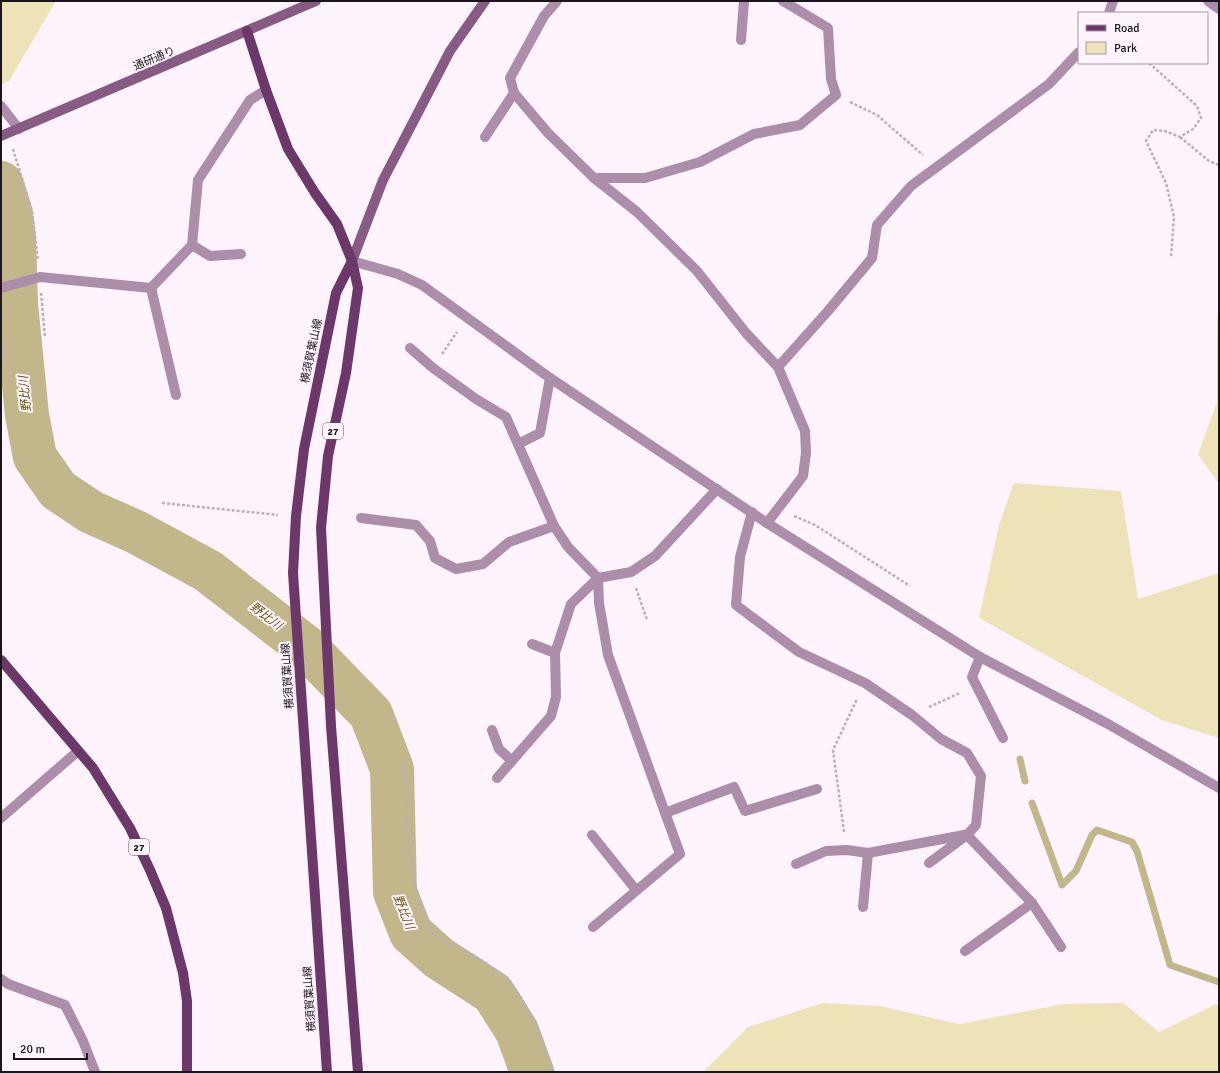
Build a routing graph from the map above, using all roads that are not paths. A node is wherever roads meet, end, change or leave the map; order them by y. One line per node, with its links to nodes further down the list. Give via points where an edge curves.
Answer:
1 (316, 1): 8 (street, 通研通り)
2 (485, 1): 23 (street, via 450,51 383,180)
3 (557, 1): 15 (street, via 544,16 510,78)
4 (744, 1): 12 (street)
5 (783, 1): 20 (street, via 828,28 832,79 836,95 800,125 754,134 700,162 645,178)
6 (1113, 1): 10 (street)
7 (1208, 1): 9 (street)
8 (296, 5): 11 (street, 通研通り)
9 (1219, 9)
10 (1109, 12)
11 (246, 31): 14 (main road, 27); 17 (street, 通研通り)
12 (741, 40)
13 (1078, 53): 27 (street, via 1049,84 911,186 877,225 872,258)
14 (266, 90): 21 (street, via 250,100 198,180); 23 (main road, 27, via 288,149 337,224)
15 (514, 93): 19 (street); 20 (street, via 548,133)
16 (1, 106): 17 (street)
17 (18, 129): 18 (street, 通研通り)
18 (4, 135)
19 (485, 137)
20 (594, 178): 27 (street, via 637,212 697,271 746,333)
21 (192, 244): 22 (street, via 210,256); 25 (street)
22 (241, 254)
23 (352, 261): 28 (street, via 398,274 422,285); 64 (main road, 横須賀葉山線 / 27, via 336,293 308,427 296,516 293,573); 65 (main road, 27, via 358,288 346,373 328,456 321,528 331,726)
24 (1, 288): 25 (street, via 40,277)
25 (151, 288): 29 (street)
26 (410, 348): 30 (street, via 476,399 506,417)
27 (778, 367): 34 (street, via 805,431 806,453 803,476)
28 (550, 378): 30 (street, via 540,433); 31 (street)
29 (176, 395)
30 (518, 444): 35 (street)
31 (718, 489): 32 (street); 36 (street, via 655,556 631,572)
32 (752, 512): 34 (street); 50 (street, via 740,557 736,605 799,652 865,683 912,715 941,739 967,753 981,776 976,825)
33 (361, 518): 35 (street, via 416,525 430,541 435,558 456,569 483,564 509,542)
34 (768, 523): 39 (street)
35 (554, 526): 36 (street, via 568,547)
36 (598, 578): 38 (street, via 571,604); 48 (street, via 599,603 608,655)
37 (532, 644): 38 (street)
38 (556, 653): 44 (street, via 556,697 550,716)
39 (980, 657): 42 (street, via 972,677); 46 (street, via 1108,724)
40 (1, 660): 43 (main road, 27)
41 (492, 730): 44 (street, via 499,749)
42 (1003, 738)
43 (78, 751): 49 (street); 63 (main road, 27, via 93,768 130,828 166,908 183,973 187,1001)
44 (512, 760): 45 (street)
45 (497, 778)
46 (1219, 788)
47 (817, 789): 48 (street, via 745,811 734,787)
48 (665, 813): 55 (street, via 680,854)
49 (1, 818)
50 (968, 834): 52 (street); 53 (street); 56 (street)
51 (592, 835): 55 (street)
52 (868, 853): 54 (street, via 826,851); 57 (street)
53 (929, 863)
54 (796, 864)
55 (636, 890): 58 (street)
56 (1032, 903): 59 (street); 60 (street)
57 (863, 906)
58 (593, 927)
59 (1061, 947)
60 (965, 951)
61 (1, 979): 62 (street, via 64,1005 83,1041)
62 (95, 1072)
63 (187, 1072)
64 (327, 1072)
65 (358, 1072)

